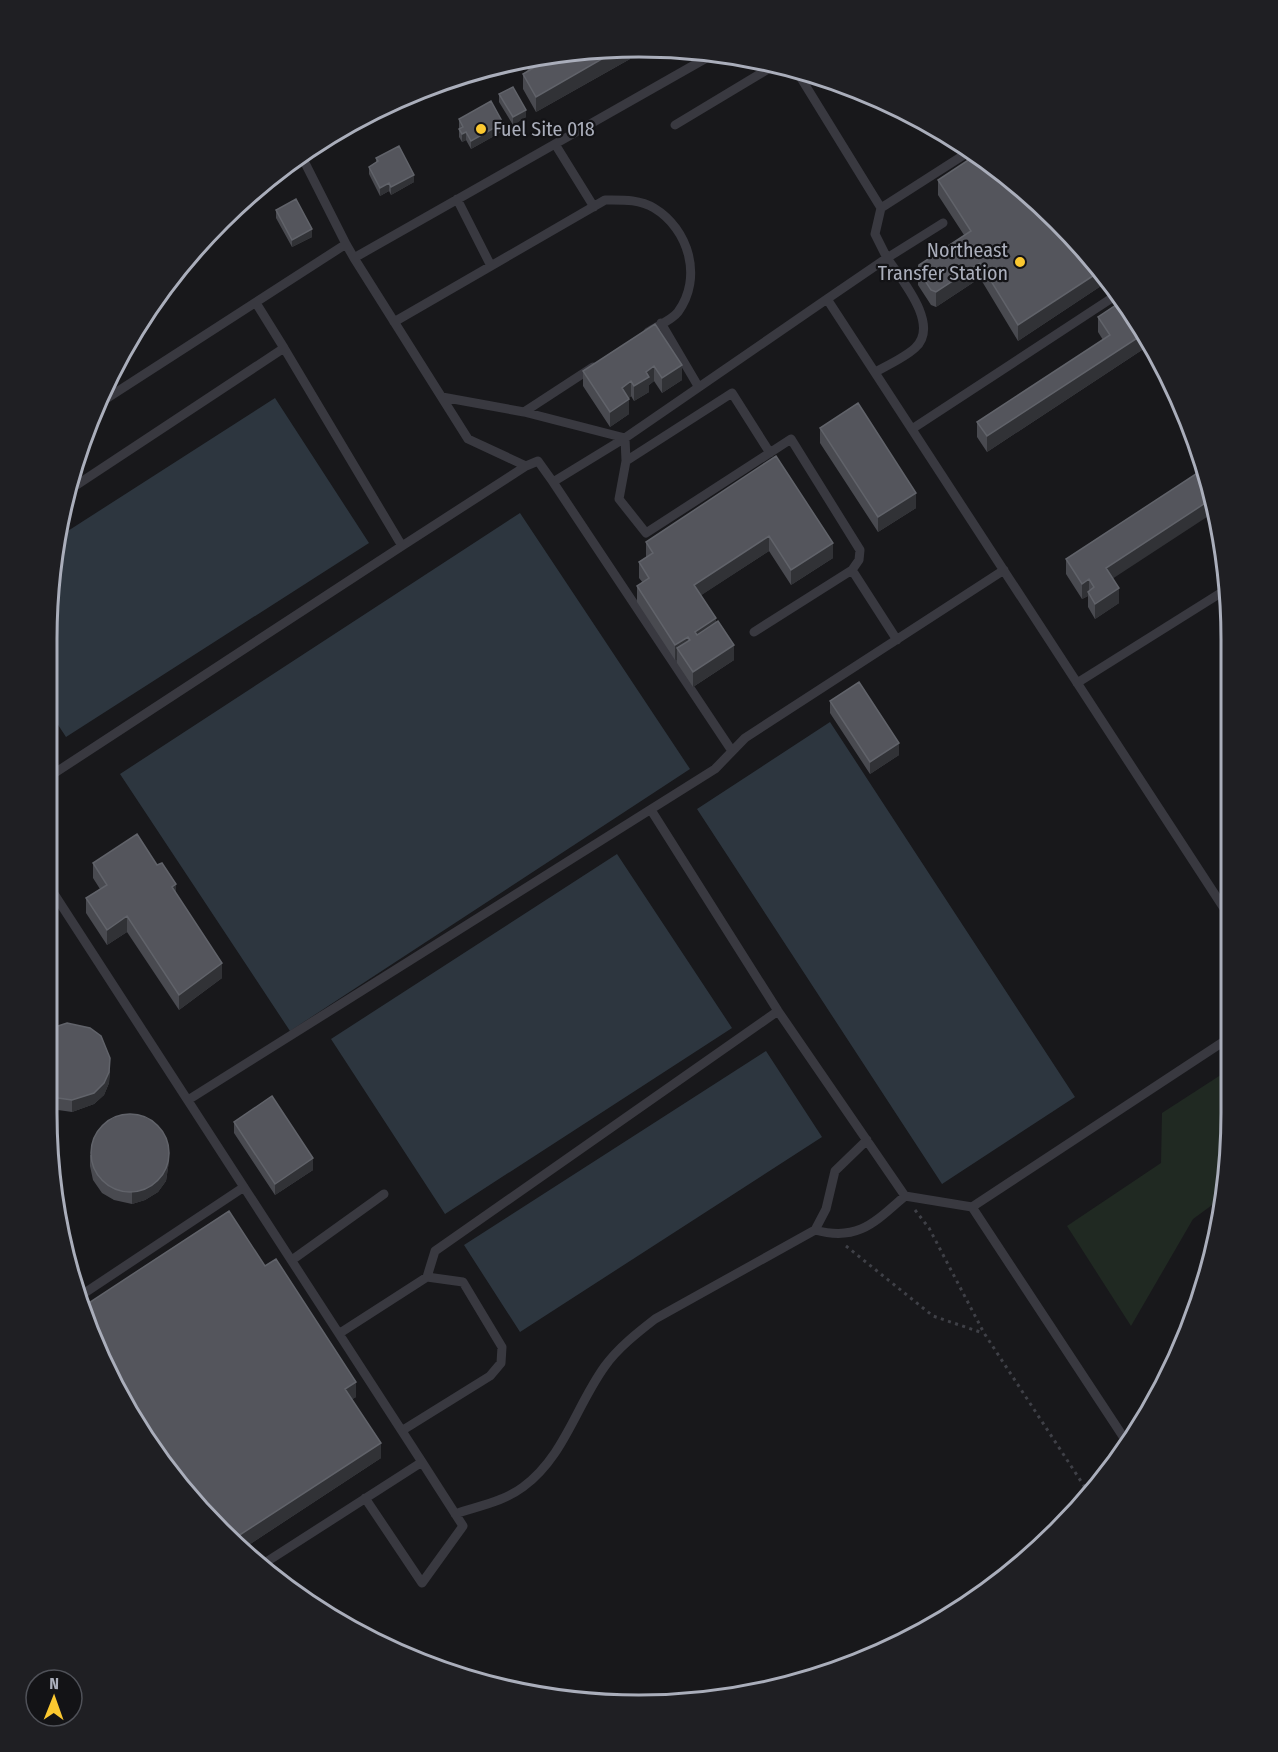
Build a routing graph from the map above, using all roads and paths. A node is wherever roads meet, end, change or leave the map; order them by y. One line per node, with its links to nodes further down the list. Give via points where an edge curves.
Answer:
1 (702, 61): 5 (lane)
2 (765, 71): 4 (lane)
3 (803, 81): 10 (lane)
4 (675, 125)
5 (555, 144): 8 (lane); 9 (lane)
6 (963, 156): 10 (lane)
7 (305, 163): 12 (lane)
8 (457, 199): 13 (lane); 15 (lane)
9 (594, 207): 15 (lane); 20 (lane, via 605,200 630,200 653,207 672,222 686,243 691,267 688,291 677,313)
10 (881, 208): 14 (lane, via 875,234)
11 (943, 223): 14 (lane)
12 (346, 244): 13 (lane); 18 (lane)
13 (354, 258): 19 (lane)
14 (887, 258): 16 (lane); 24 (lane, via 923,315 925,326 916,347)
15 (491, 266): 19 (lane)
16 (827, 299): 24 (lane); 25 (lane)
17 (1111, 299): 29 (lane)
18 (256, 303): 22 (lane); 26 (lane)
19 (394, 322): 27 (lane)
20 (661, 323): 21 (lane); 25 (lane)
21 (642, 336)
22 (284, 348): 35 (lane); 36 (lane)
23 (603, 361): 28 (lane)
24 (875, 372): 29 (lane)
25 (698, 386): 30 (lane)
26 (110, 396)
27 (442, 397): 28 (lane); 33 (lane, via 468,439)
28 (524, 412): 30 (lane)
29 (912, 429): 38 (lane)
30 (625, 438): 32 (lane); 34 (lane)
31 (770, 453): 32 (lane, via 732,393); 32 (lane, via 646,533 619,499); 37 (lane, via 791,439 860,550)
32 (626, 461)
33 (526, 466): 34 (lane, via 538,461); 36 (lane)
34 (554, 482): 43 (lane)
35 (78, 484)
36 (402, 546): 44 (lane)
37 (852, 570): 40 (lane); 41 (lane)
38 (1004, 570): 41 (lane); 42 (lane)
39 (1219, 594): 42 (lane)
40 (754, 632)
41 (897, 640): 43 (lane, via 745,738)
42 (1077, 683): 47 (lane)
43 (732, 751): 45 (lane, via 715,769)
44 (57, 771)
45 (651, 810): 48 (lane); 50 (lane)
46 (57, 900): 50 (lane)
47 (1221, 904)
48 (778, 1011): 51 (lane); 59 (lane, via 435,1251)
49 (1221, 1043): 55 (lane)
50 (188, 1100): 52 (lane)
51 (867, 1140): 54 (lane); 56 (lane, via 835,1171 823,1216)
52 (244, 1187): 58 (lane); 60 (lane)
53 (384, 1194): 58 (lane)
54 (905, 1196): 55 (lane); 57 (lane, via 861,1231); 62 (path, via 929,1228)
55 (972, 1207): 64 (lane)
56 (815, 1230): 57 (lane); 68 (lane, via 655,1319 633,1336 605,1366 562,1443 538,1473 507,1498)
57 (828, 1234): 62 (path, via 933,1316)
58 (292, 1260): 61 (lane)
59 (427, 1277): 61 (lane); 63 (lane, via 463,1282 502,1347 503,1356 490,1376)
60 (86, 1292)
61 (340, 1333): 63 (lane)
62 (984, 1333): 66 (path)
63 (403, 1430): 65 (lane)
64 (1123, 1436)
65 (422, 1462): 67 (lane); 68 (lane)
66 (1085, 1487)
67 (365, 1498): 68 (lane, via 422,1583 463,1526); 69 (lane)
68 (455, 1514)
69 (268, 1561)

